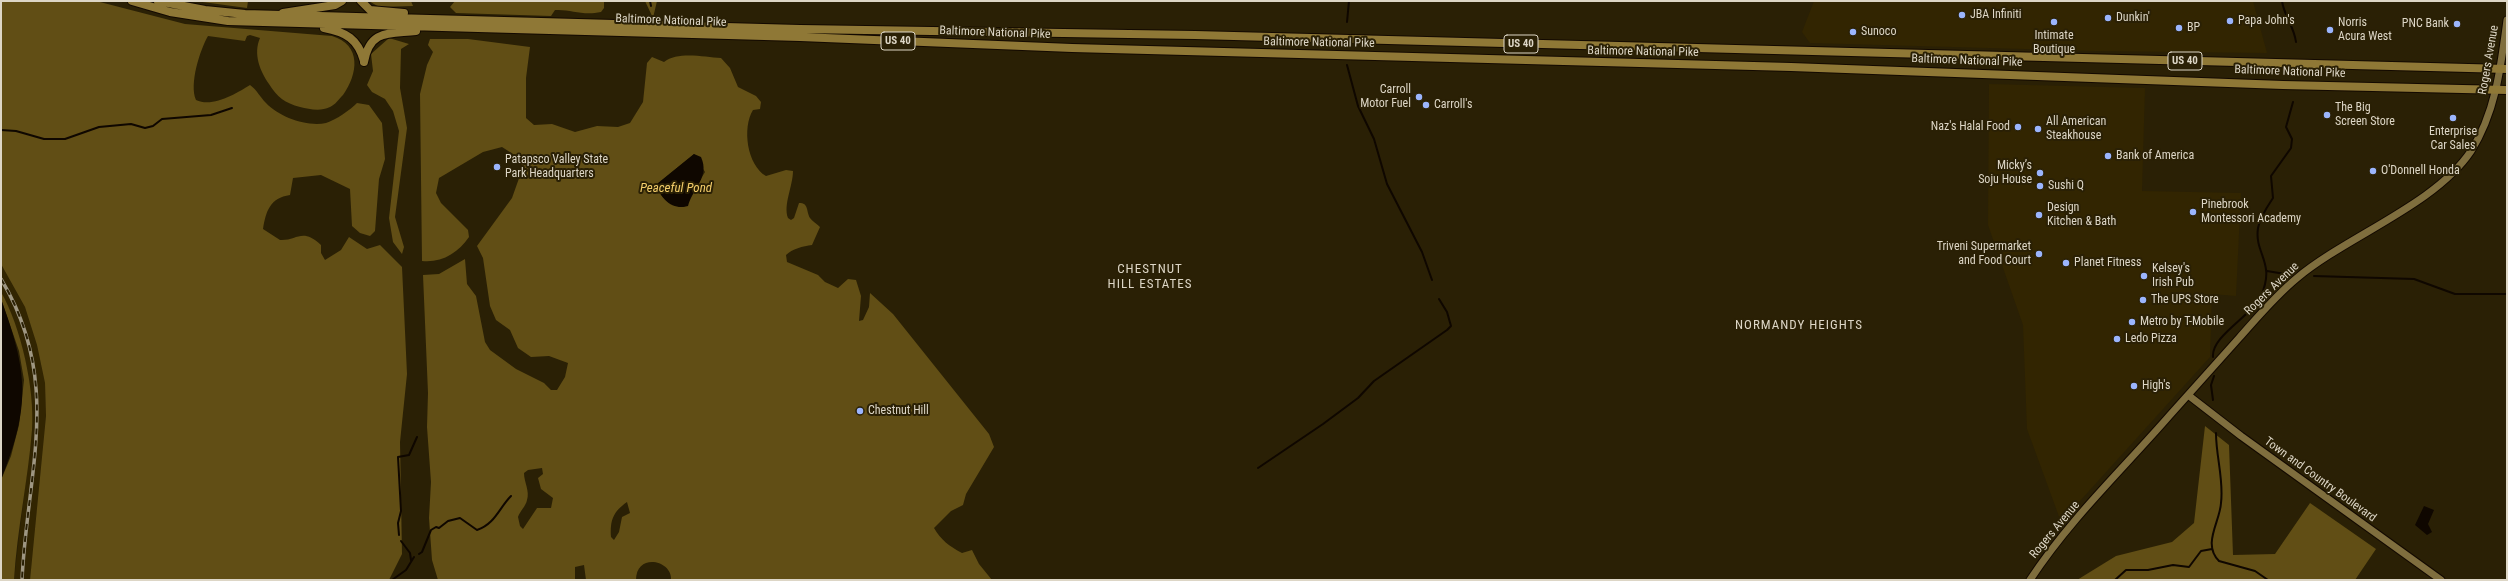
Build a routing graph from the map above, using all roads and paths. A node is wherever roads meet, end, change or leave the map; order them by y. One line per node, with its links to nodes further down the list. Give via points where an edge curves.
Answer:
1 (132, 1): 8 (main road, Baltimore National Pike / US 40, via 202,18)
2 (158, 1): 5 (main road, Baltimore National Pike / US 40, via 223,12)
3 (342, 1): 5 (main road, via 335,5 296,9)
4 (361, 1): 6 (main road, via 370,10 408,13)
5 (276, 15): 6 (main road, Baltimore National Pike / US 40)
6 (432, 19): 10 (main road, Baltimore National Pike / US 40)
7 (2507, 20): 10 (main road, Rogers Avenue)
8 (298, 23): 9 (main road, Baltimore National Pike / US 40); 9 (main road, via 344,32 358,46 364,62 369,45 376,37)
9 (441, 27): 11 (main road, Baltimore National Pike / US 40)
10 (2504, 68): 11 (main road, Rogers Avenue)
11 (2496, 90): 12 (main road, Baltimore National Pike / US 40); 13 (main road, Rogers Avenue, via 2480,135 2452,174 2427,194 2299,276 2274,299)
12 (2507, 90)
13 (2188, 395): 14 (main road, Rogers Avenue, via 2061,538); 15 (main road, Town and Country Boulevard)
14 (2030, 580)
15 (2441, 580)

